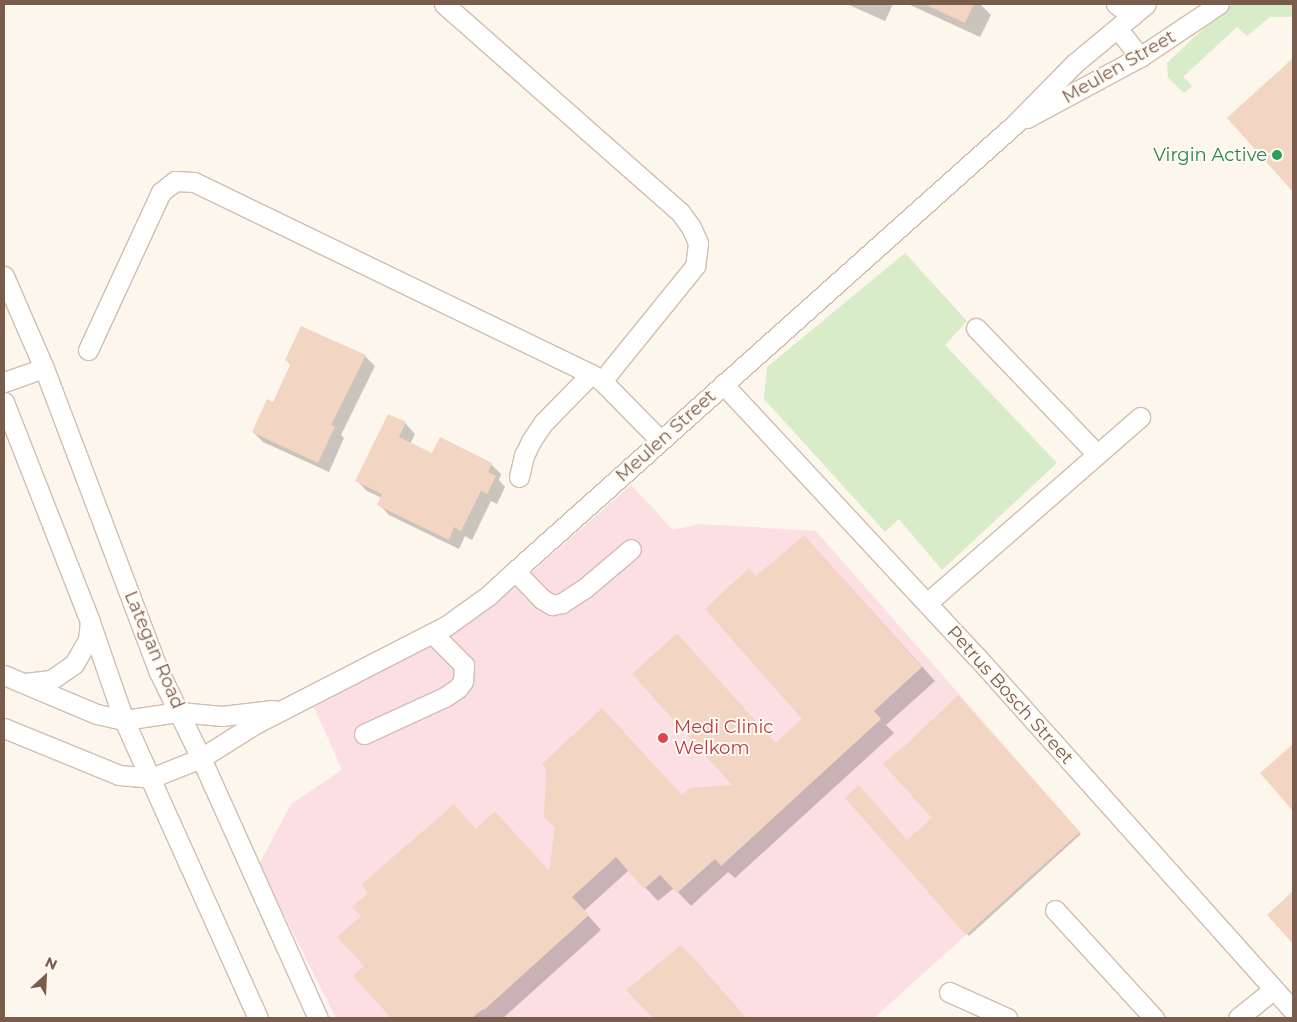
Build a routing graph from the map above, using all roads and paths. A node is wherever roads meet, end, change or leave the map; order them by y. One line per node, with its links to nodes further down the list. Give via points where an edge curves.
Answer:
1 (444, 4): 12 (street, via 680,212 698,243 695,266)
2 (1116, 4): 4 (street)
3 (1219, 4): 6 (street, Meulen Street)
4 (1139, 10): 5 (street, Meulen Street)
5 (1118, 29): 6 (street); 7 (street, Meulen Street, via 1075,63)
6 (1140, 57): 7 (street, Meulen Street)
7 (1015, 124): 14 (street, Meulen Street)
8 (4, 276): 11 (street, Lategan Road)
9 (976, 328): 18 (street)
10 (88, 350): 12 (street, via 161,192 175,181 194,182)
11 (44, 368): 13 (street); 28 (street, Lategan Road, via 156,662)
12 (596, 377): 17 (street); 19 (street, via 544,422 524,456)
13 (4, 382)
14 (723, 384): 17 (street, Meulen Street); 22 (street, Petrus Bosch Street)
15 (4, 402): 23 (street)
16 (1140, 417): 18 (street)
17 (660, 440): 21 (street, Meulen Street)
18 (1097, 454): 22 (street)
19 (519, 477)
20 (631, 549): 21 (street, via 562,603 547,604)
21 (516, 571): 24 (street, Meulen Street, via 458,618)
22 (927, 603): 35 (street, Petrus Bosch Street)
23 (90, 622): 26 (street, via 88,640 74,664 51,680); 29 (street)
24 (432, 633): 27 (street, Meulen Street); 31 (street, via 464,665 463,681 445,697)
25 (4, 675): 26 (street)
26 (24, 683): 29 (street, via 97,714)
27 (288, 707): 28 (street, Meulen Street, via 222,716); 32 (street, Meulen Street)
28 (179, 712): 29 (street, Meulen Street); 32 (street, Lategan Road)
29 (124, 720): 33 (street)
30 (4, 728): 33 (street, via 119,775)
31 (364, 734)
32 (201, 758): 33 (street, Meulen Street); 39 (street, Lategan Road)
33 (151, 778): 38 (street)
34 (1055, 910): 41 (street)
35 (1274, 989): 37 (street, Petrus Bosch Street); 42 (street)
36 (949, 992): 40 (street)
37 (1293, 1011): 43 (street)
38 (258, 1018)
39 (318, 1018)
40 (1007, 1018)
41 (1154, 1018)
42 (1238, 1018)
43 (1285, 1018)

